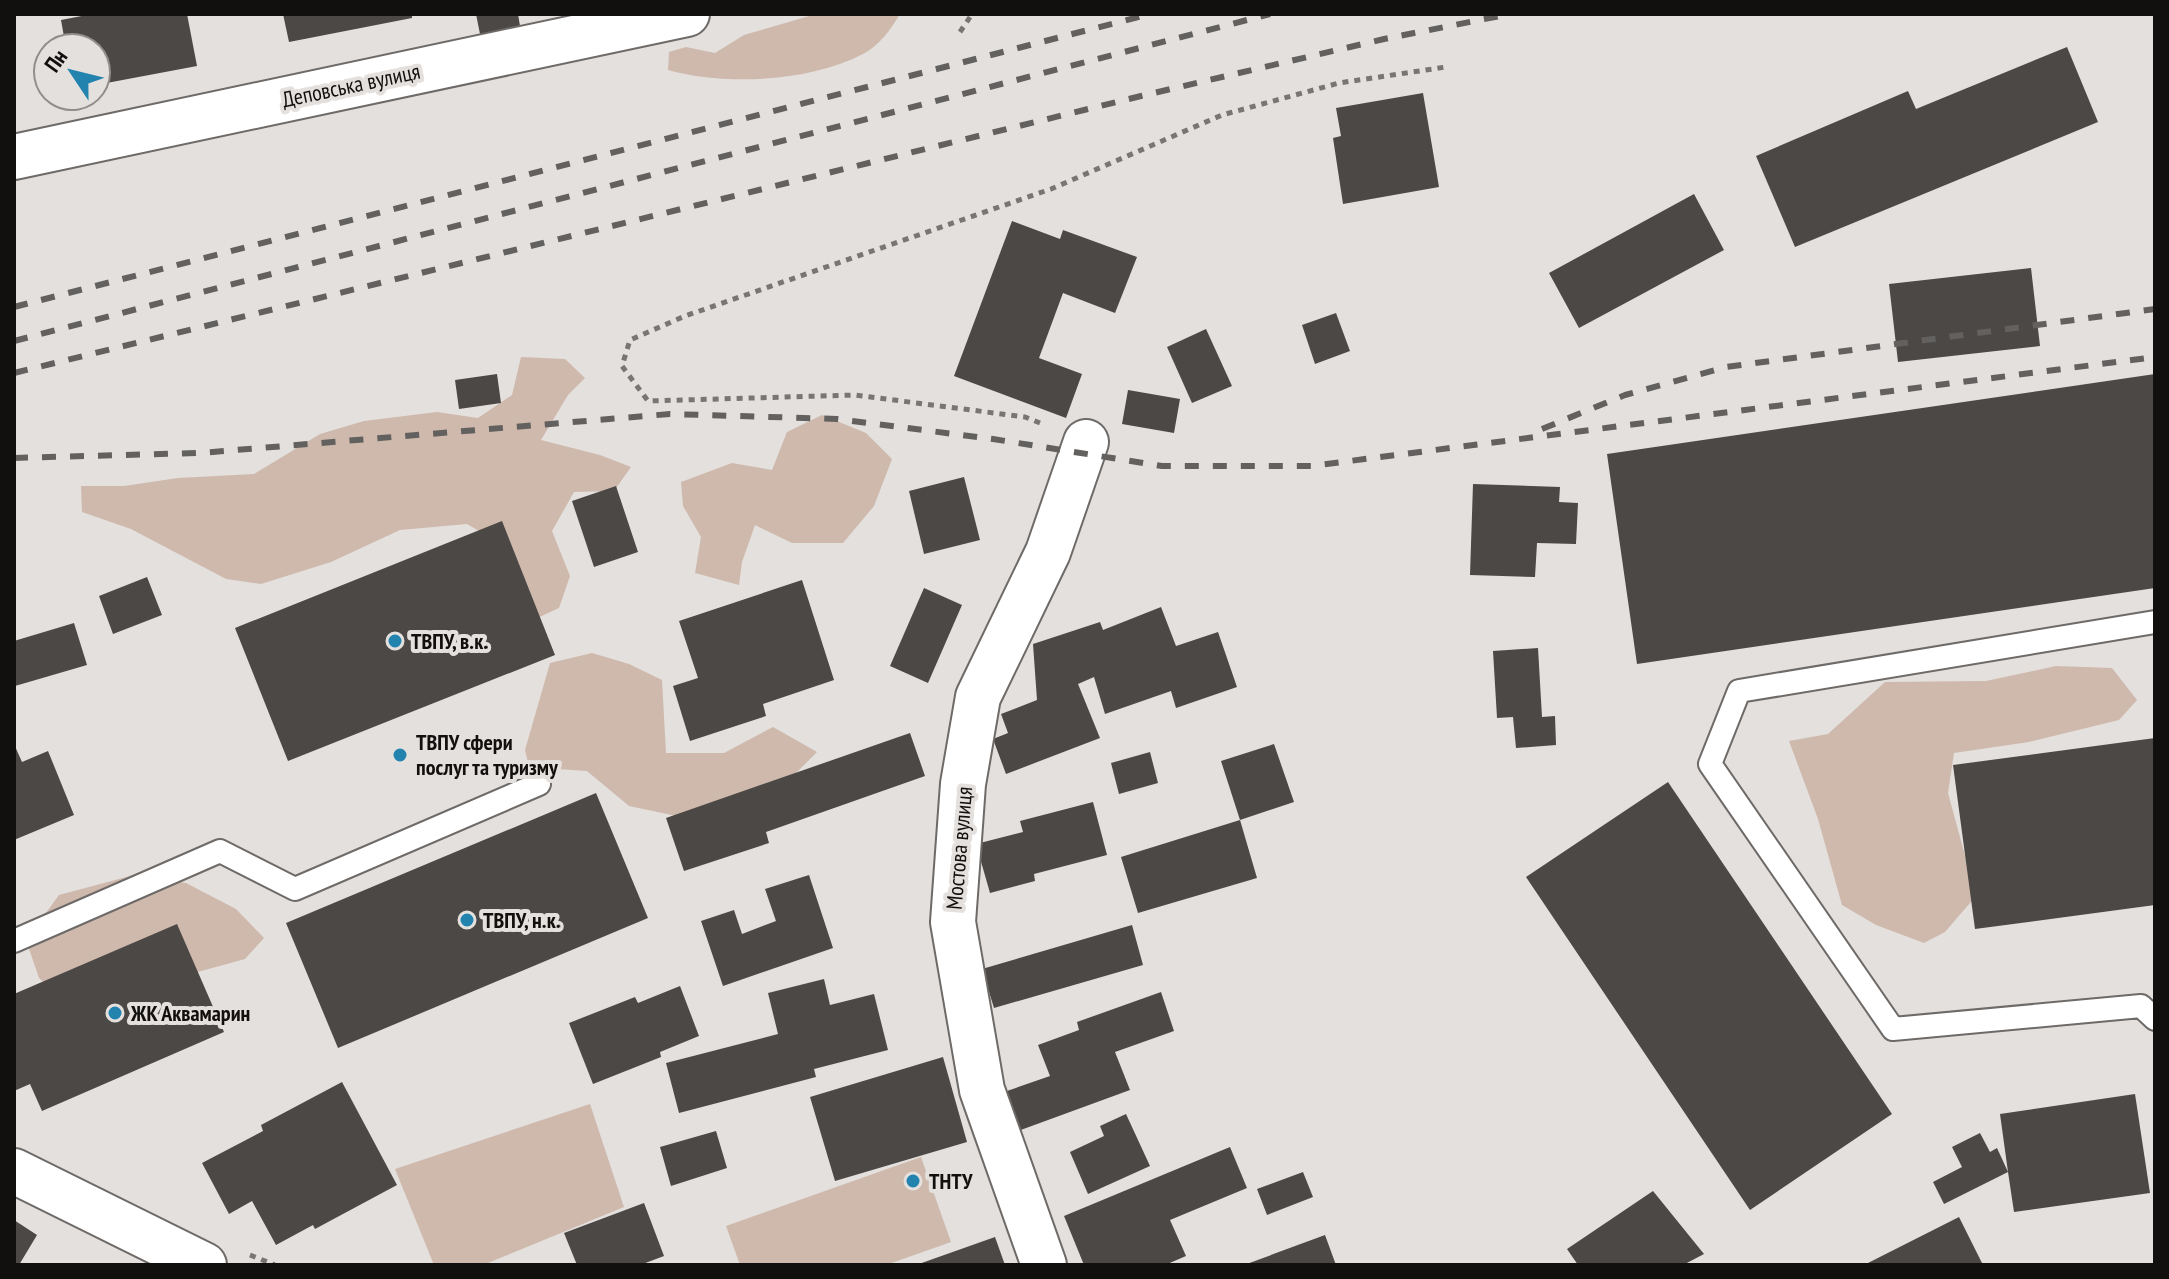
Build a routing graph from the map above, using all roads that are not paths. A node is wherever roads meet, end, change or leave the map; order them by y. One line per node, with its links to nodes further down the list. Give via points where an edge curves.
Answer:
1 (687, 14): 2 (street, Деповська вулиця)
2 (14, 157)
3 (1086, 442): 10 (street, Мостова вулиця, via 1048,552 978,697 963,784 953,922 982,1090)
4 (2155, 622): 7 (lane, via 1739,691 1710,764 1893,1029)
5 (539, 784): 6 (lane, via 295,889 220,851)
6 (14, 941)
7 (2150, 1006)
8 (14, 1171): 9 (street)
9 (204, 1265)
10 (1044, 1265)

